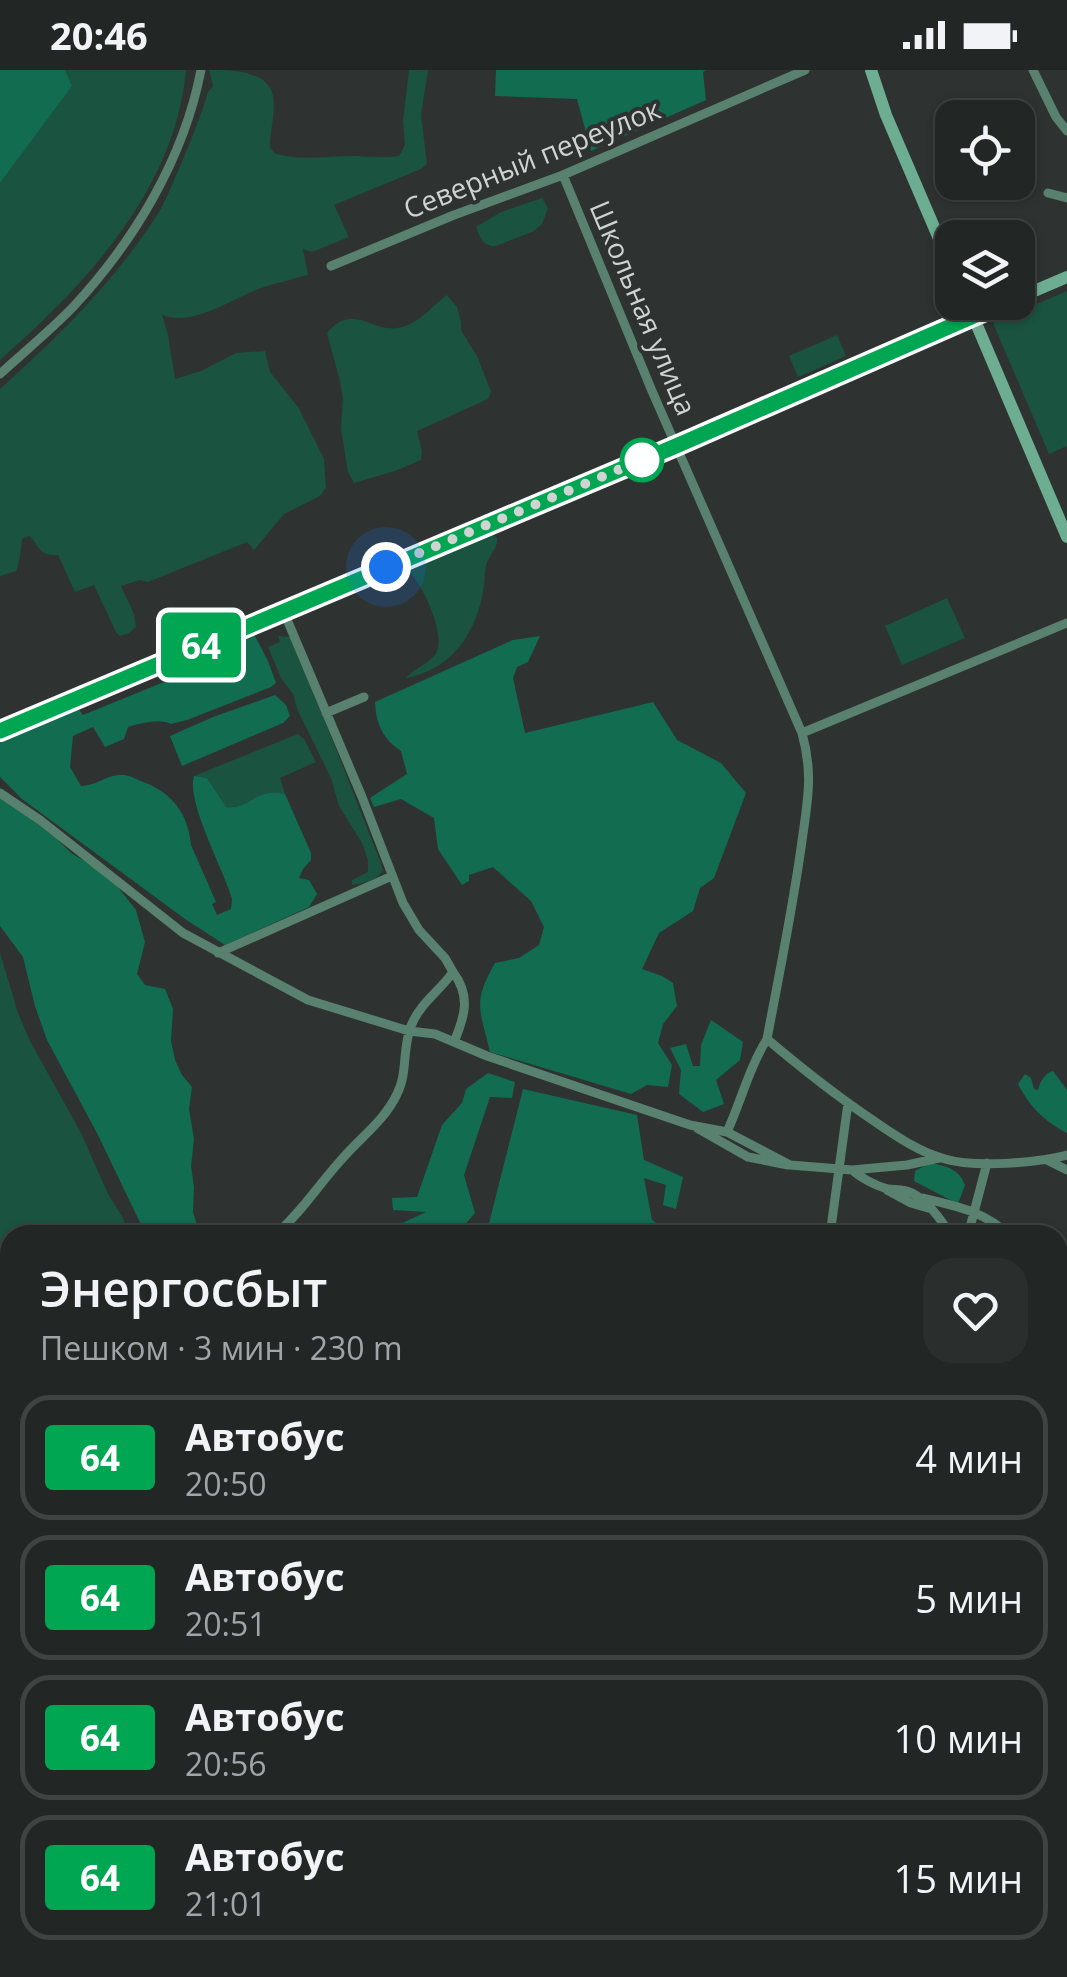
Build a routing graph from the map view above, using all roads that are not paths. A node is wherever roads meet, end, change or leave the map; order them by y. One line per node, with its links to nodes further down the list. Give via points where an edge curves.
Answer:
1 (201, 70): 15 (street, via 195,103 158,190 119,252 73,307)
2 (805, 70): 6 (street, Северный переулок)
3 (870, 70): 9 (main road)
4 (1033, 70): 5 (street)
5 (1067, 131)
6 (563, 175): 10 (street, Северный переулок); 16 (street, Школьная улица)
7 (1048, 194): 8 (street)
8 (1067, 198)
9 (935, 229)
10 (330, 266)
11 (1067, 277): 12 (main road)
12 (1035, 291)
13 (964, 320): 16 (main road)
14 (975, 320): 17 (main road)
15 (0, 374)
16 (676, 446): 18 (main road); 23 (street, Школьная улица)
17 (1067, 536)
18 (283, 610): 21 (street); 22 (main road)
19 (1067, 622): 23 (street)
20 (364, 697): 21 (street)
21 (326, 713): 25 (street)
22 (0, 731)
23 (802, 733): 29 (street, Школьная улица, via 810,784)
24 (0, 792): 26 (street, via 182,933)
25 (392, 876): 26 (street); 27 (street, via 419,930)
26 (218, 953): 28 (street, via 308,1000)
27 (453, 972): 28 (street); 30 (street, via 466,1000)
28 (408, 1031): 30 (street); 46 (street, via 396,1099)
29 (766, 1039): 31 (street); 33 (street, Школьная улица)
30 (454, 1042): 32 (street)
31 (848, 1103): 35 (street); 39 (street)
32 (690, 1124): 33 (street); 38 (street, via 748,1157)
33 (727, 1132): 38 (street)
34 (1067, 1155): 36 (street)
35 (939, 1158): 37 (street); 40 (street)
36 (1046, 1160): 37 (street); 41 (street)
37 (987, 1163): 45 (street)
38 (790, 1165): 39 (street)
39 (838, 1170): 40 (street); 47 (street)
40 (852, 1170): 42 (street)
41 (1067, 1170)
42 (886, 1188): 43 (street); 44 (street)
43 (920, 1198): 44 (street); 45 (street)
44 (930, 1209): 48 (street)
45 (974, 1211): 49 (street); 50 (street)
46 (287, 1225)
47 (831, 1225)
48 (942, 1225)
49 (970, 1225)
50 (998, 1225)

